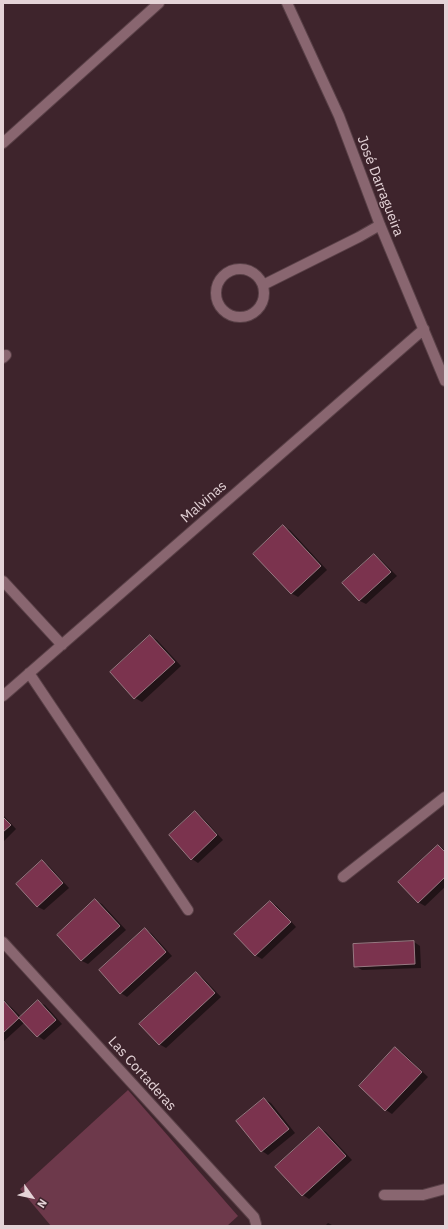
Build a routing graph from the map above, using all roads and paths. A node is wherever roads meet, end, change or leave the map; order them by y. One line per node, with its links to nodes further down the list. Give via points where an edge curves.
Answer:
1 (159, 3): 3 (street)
2 (287, 3): 4 (street, José Darragueira, via 339,116)
3 (3, 143)
4 (380, 225): 5 (street); 6 (street, José Darragueira)
5 (263, 285): 5 (street, via 260,278 247,269 232,270 220,279 216,294 218,302 229,314 245,316 259,308 263,301)
6 (424, 329): 7 (street, José Darragueira); 9 (street, Malvinas)
7 (445, 381)
8 (3, 581): 9 (street)
9 (62, 645): 10 (street, Malvinas)
10 (29, 673): 11 (street, Malvinas); 14 (street)
11 (3, 696)
12 (445, 797): 13 (street)
13 (343, 877)
14 (188, 910)
15 (3, 942): 18 (street, Las Cortaderas, via 254,1217)
16 (445, 1188): 17 (street, via 423,1194)
17 (384, 1195)
18 (256, 1226)

